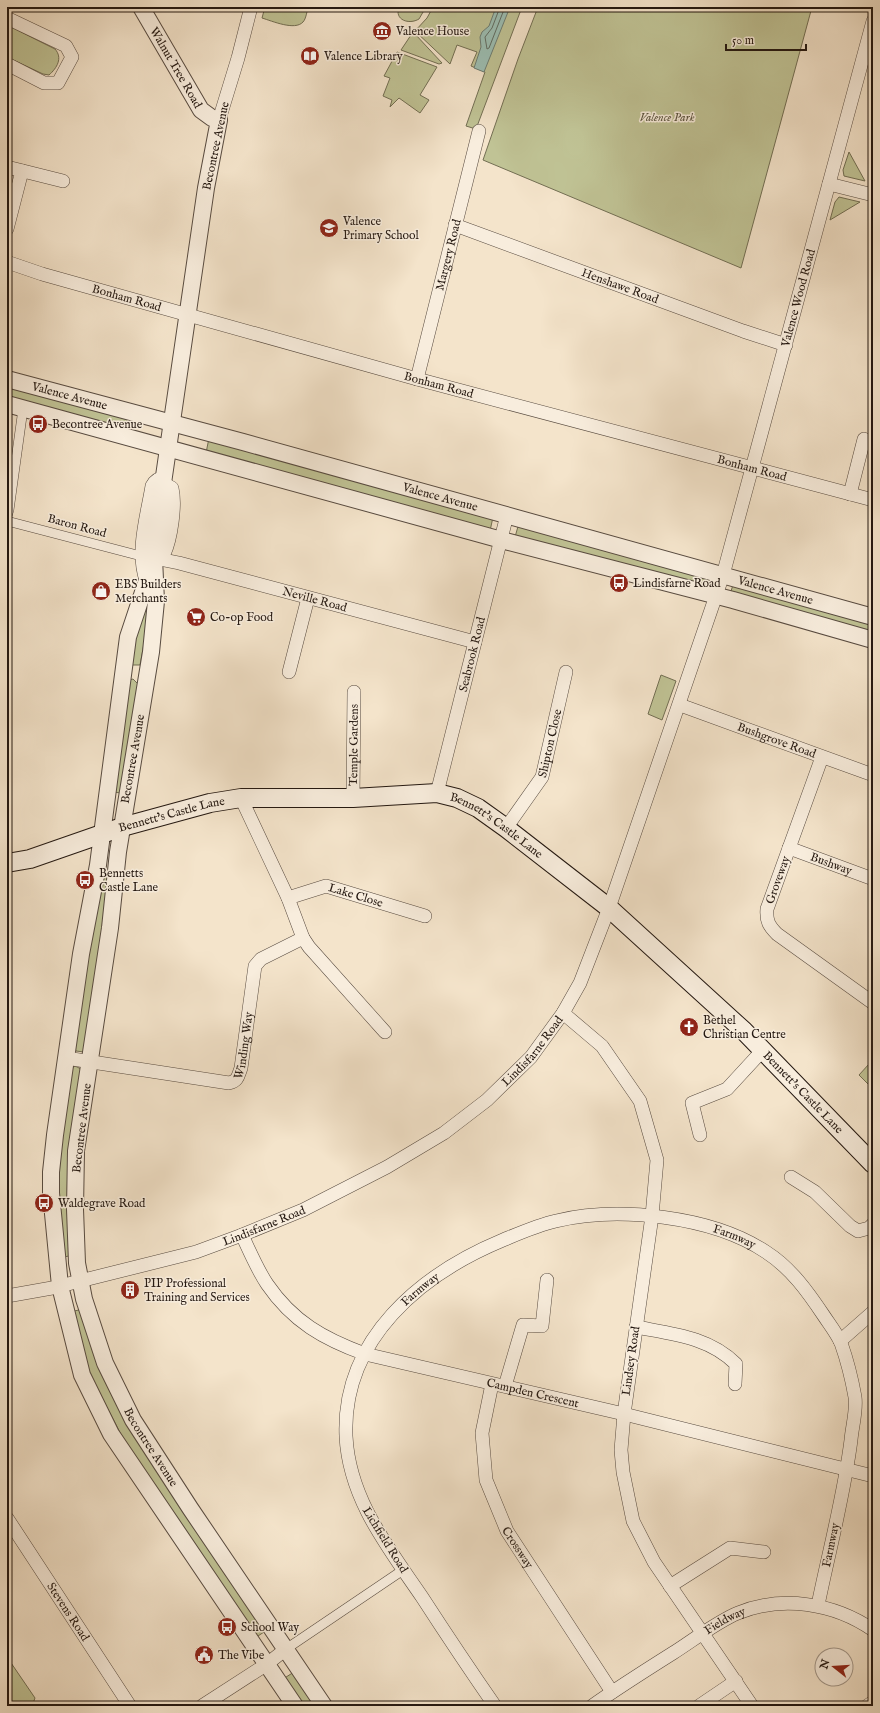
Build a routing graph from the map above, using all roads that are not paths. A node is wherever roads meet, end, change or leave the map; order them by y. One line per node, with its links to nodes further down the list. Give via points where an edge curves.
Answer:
1 (141, 7): 6 (street, Walnut Tree Road, via 201,110)
2 (251, 7): 6 (street, Becontree Avenue)
3 (7, 18): 5 (street, via 66,46 72,57 58,84 44,83)
4 (873, 21): 11 (street, Valence Wood Road)
5 (7, 64)
6 (219, 120): 16 (street, Becontree Avenue, via 206,188)
7 (479, 131): 13 (street, Margery Road)
8 (7, 167): 9 (street)
9 (22, 171): 10 (street); 14 (street)
10 (63, 181)
11 (829, 184): 12 (street); 17 (street, Valence Wood Road)
12 (873, 195)
13 (455, 225): 17 (street, Henshawe Road); 19 (street, Margery Road)
14 (7, 229)
15 (7, 262): 16 (street, Bonham Road)
16 (188, 315): 19 (street, Bonham Road); 22 (street, Becontree Avenue)
17 (786, 345): 25 (street, Valence Wood Road)
18 (7, 379): 22 (street, Valence Avenue)
19 (417, 379): 25 (street, Bonham Road)
20 (7, 404): 21 (street, Valence Avenue)
21 (23, 409): 24 (street, Valence Avenue); 29 (street)
22 (172, 424): 24 (street, Becontree Avenue); 28 (street, Valence Avenue)
23 (864, 439): 26 (street)
24 (169, 448): 31 (street, Valence Avenue); 32 (street, Becontree Avenue)
25 (752, 468): 26 (street, Bonham Road); 33 (street, Valence Wood Road)
26 (850, 494): 27 (street, Bonham Road)
27 (873, 500)
28 (507, 515): 31 (street, Seabrook Road); 33 (street, Valence Avenue)
29 (7, 516)
30 (7, 521): 32 (street, Baron Road)
31 (500, 539): 34 (street, Valence Avenue); 38 (street, Seabrook Road)
32 (148, 557): 35 (street, Neville Road); 39 (street, Becontree Avenue, via 146,580 128,637); 42 (street, Becontree Avenue, via 156,601)
33 (723, 575): 34 (street, Lindisfarne Road); 36 (street, Valence Avenue)
34 (715, 596): 37 (street, Valence Avenue); 44 (street, Lindisfarne Road)
35 (308, 598): 38 (street, Neville Road); 40 (street)
36 (873, 617)
37 (873, 640)
38 (475, 642): 47 (street, Seabrook Road)
39 (123, 672): 42 (street); 52 (street, Becontree Avenue)
40 (289, 672)
41 (566, 672): 51 (street, Shipton Close, via 542,778)
42 (147, 674): 50 (street, Becontree Avenue)
43 (354, 692): 49 (street, Temple Gardens)
44 (680, 705): 45 (street, Bushgrove Road); 57 (street, Lindisfarne Road)
45 (822, 757): 46 (street, Bushgrove Road); 53 (street, Groveway)
46 (873, 776)
47 (437, 793): 49 (main road, Bennett's Castle Lane); 51 (main road, Bennett's Castle Lane, via 457,798 478,808)
48 (241, 798): 49 (main road, Bennett's Castle Lane); 50 (main road, Bennett's Castle Lane, via 210,803); 56 (street)
49 (353, 798)
50 (122, 827): 52 (main road, Bennett's Castle Lane); 65 (street, Becontree Avenue)
51 (506, 828): 57 (main road, Bennett's Castle Lane)
52 (102, 835): 54 (main road, Bennett's Castle Lane, via 30,859); 64 (street, Becontree Avenue)
53 (789, 848): 55 (street, Bushway); 60 (street, Groveway, via 767,909 766,918 770,926 777,934)
54 (7, 863)
55 (873, 879)
56 (288, 898): 58 (street, Lake Close, via 326,886); 59 (street)
57 (609, 908): 61 (street, Lindisfarne Road, via 580,982); 63 (main road, Bennett's Castle Lane, via 744,1031)
58 (425, 916)
59 (303, 938): 62 (street); 65 (street, Winding Way, via 261,959 255,966 240,1068 234,1082)
60 (873, 1003)
61 (563, 1012): 69 (street, Lindsey Road, via 602,1046 640,1101 657,1160); 71 (street, Lindisfarne Road, via 531,1057 488,1100 444,1133 387,1167 303,1210)
62 (386, 1032)
63 (762, 1051): 66 (street, via 727,1089 692,1103); 67 (main road, Bennett's Castle Lane)
64 (66, 1058): 65 (street, Winding Way); 74 (street, Becontree Avenue, via 51,1172)
65 (90, 1062): 73 (street, Becontree Avenue, via 76,1151 75,1209)
66 (700, 1136)
67 (873, 1164)
68 (791, 1177): 70 (street, via 815,1192 858,1231)
69 (652, 1216): 77 (street, Lindsey Road); 78 (street, Farmway, via 715,1227 766,1252 787,1268 806,1290); 79 (street, Farmway, via 601,1214 555,1221 487,1246 430,1280 407,1298 378,1331)
70 (873, 1224)
71 (242, 1235): 73 (street, Lindisfarne Road, via 196,1252); 79 (street, Campden Crescent, via 267,1284 293,1313 313,1330 335,1343)
72 (546, 1280): 82 (street, via 542,1326 523,1325)
73 (80, 1281): 74 (street); 93 (street, Becontree Avenue, via 105,1363 133,1420)
74 (60, 1286): 75 (street); 94 (street, Becontree Avenue, via 82,1375 111,1434)
75 (7, 1296)
76 (873, 1312): 78 (street)
77 (636, 1327): 81 (street, via 702,1341 728,1355 736,1364); 83 (street, Lindsey Road)
78 (840, 1341): 84 (street, Farmway, via 856,1401)
79 (365, 1354): 80 (street, Campden Crescent); 88 (street, Lichfield Road, via 353,1383 347,1412 349,1461 353,1481 364,1509)
80 (492, 1384): 82 (street, Campden Crescent); 96 (street, Crossway, via 482,1433 486,1480 507,1531)
81 (735, 1384)
82 (505, 1386): 83 (street, Campden Crescent)
83 (624, 1414): 84 (street, Campden Crescent); 89 (street, Lindsey Road, via 621,1450 633,1521 654,1562)
84 (847, 1468): 85 (street, Campden Crescent); 90 (street, Farmway)
85 (873, 1476)
86 (7, 1518): 98 (street, Stevens Road)
87 (764, 1552): 89 (street, via 730,1548)
88 (403, 1570): 93 (street); 102 (street, Lichfield Road)
89 (670, 1586): 92 (street, Lindsey Road)
90 (818, 1606): 91 (street, Fieldway, via 846,1614); 92 (street, Fieldway, via 782,1603 756,1607 737,1614)
91 (873, 1630)
92 (703, 1634): 95 (street, Lindsey Road); 96 (street, Fieldway)
93 (286, 1649): 94 (street); 101 (street, Becontree Avenue)
94 (267, 1664): 99 (street); 100 (street, Becontree Avenue)
95 (736, 1682): 104 (street); 105 (street, Lindsey Road)
96 (612, 1692): 103 (street, Fieldway)
97 (873, 1702): 106 (street)
98 (130, 1706)
99 (202, 1706)
100 (295, 1706)
101 (324, 1706)
102 (495, 1706)
103 (592, 1706)
104 (699, 1706)
105 (752, 1706)
106 (867, 1706)

